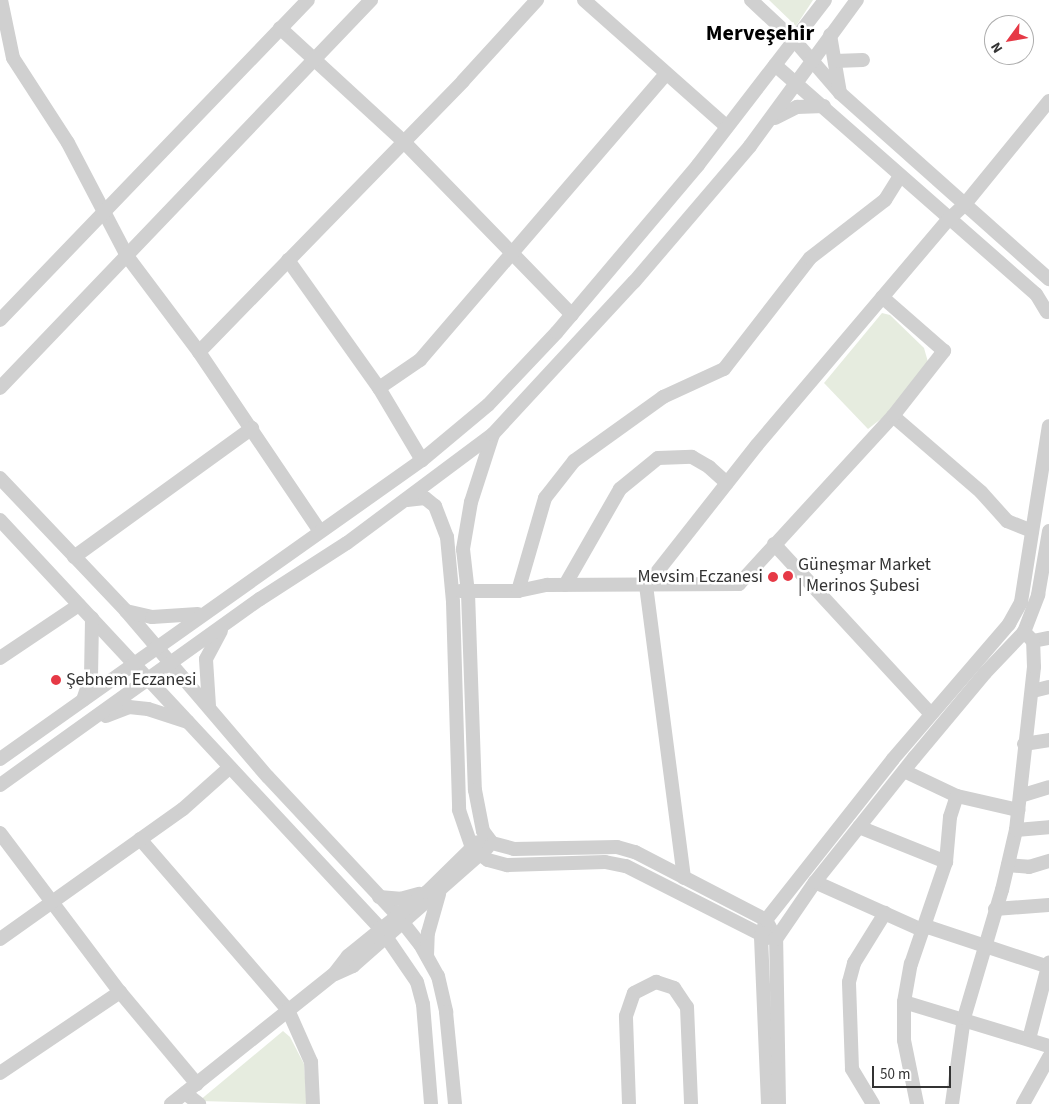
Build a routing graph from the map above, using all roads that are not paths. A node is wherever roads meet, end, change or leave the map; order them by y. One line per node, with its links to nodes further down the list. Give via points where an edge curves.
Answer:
1 (1, 0): 13 (street)
2 (308, 0): 9 (street)
3 (371, 0): 14 (street)
4 (537, 0): 26 (street)
5 (584, 0): 19 (street)
6 (751, 0): 11 (street)
7 (825, 0): 11 (street)
8 (857, 0): 10 (street)
9 (280, 28): 14 (street); 29 (street)
10 (830, 35): 16 (street); 17 (street)
11 (795, 41): 17 (street); 18 (street)
12 (0, 50): 13 (street)
13 (13, 58): 29 (street, via 68,144)
14 (315, 60): 26 (street); 32 (street)
15 (863, 60): 16 (street)
16 (835, 61): 21 (street)
17 (811, 63): 20 (street); 21 (street)
18 (775, 65): 20 (street); 25 (street)
19 (666, 74): 25 (street); 31 (street)
20 (797, 84): 23 (street); 24 (street)
21 (840, 93): 28 (street)
22 (1049, 101): 28 (street)
23 (824, 106): 24 (street, via 797,107); 27 (street)
24 (772, 119): 45 (street, via 634,282)
25 (727, 127): 37 (street)
26 (404, 142): 31 (street); 33 (street)
27 (900, 176): 30 (street); 59 (street, via 885,200 810,258 724,369 663,397 574,461 546,498)
28 (965, 204): 30 (street); 34 (street)
29 (104, 210): 32 (street); 38 (street)
30 (948, 220): 35 (street); 36 (street, via 1036,294)
31 (511, 250): 37 (street); 41 (street, via 420,360)
32 (127, 256): 39 (street); 40 (street)
33 (288, 260): 39 (street); 41 (street)
34 (1049, 279)
35 (882, 298): 42 (street, via 944,351); 48 (street)
36 (1048, 312)
37 (572, 316): 46 (street, via 488,405)
38 (0, 320)
39 (199, 352): 44 (street)
40 (0, 388)
41 (379, 388): 46 (street)
42 (893, 416): 52 (street, via 981,492 1008,520); 54 (street)
43 (1049, 426): 52 (street)
44 (252, 428): 51 (street); 55 (street)
45 (493, 434): 49 (street); 60 (street, via 465,531 463,549)
46 (422, 460): 51 (street)
47 (0, 478): 55 (street)
48 (727, 483): 56 (street, via 692,457 658,458 620,488); 57 (street)
49 (405, 501): 58 (street, via 425,498 441,515 447,537); 65 (street)
50 (0, 520): 61 (street)
51 (319, 530): 63 (street)
52 (1032, 531): 77 (street, via 1021,602 1008,624)
53 (1049, 532): 66 (street)
54 (774, 544): 57 (street, via 739,584); 77 (street)
55 (74, 557): 62 (street)
56 (565, 585): 57 (street); 59 (street)
57 (646, 586): 100 (street)
58 (452, 589): 60 (street); 96 (street, via 460,810)
59 (518, 590): 60 (street)
60 (468, 593): 94 (street, via 475,790 478,818)
61 (79, 605): 64 (street); 69 (street)
62 (126, 611): 63 (street, via 152,617); 68 (street)
63 (202, 614): 68 (street)
64 (92, 618): 70 (street); 75 (street, via 92,670)
65 (224, 627): 71 (street); 76 (street, via 206,658)
66 (1028, 636): 67 (street); 74 (street); 84 (street, via 985,673)
67 (1049, 638)
68 (155, 647): 70 (street); 71 (street)
69 (0, 658)
70 (136, 663): 72 (street); 75 (street)
71 (172, 664): 72 (street); 76 (street)
72 (148, 678): 78 (street); 79 (street)
73 (1049, 687): 74 (street)
74 (1033, 691): 81 (street)
75 (83, 700): 82 (street)
76 (209, 707): 103 (street, via 268,777)
77 (931, 714): 109 (street)
78 (94, 720): 79 (street, via 129,707 148,709); 85 (street)
79 (188, 722): 83 (street)
80 (1049, 740): 81 (street)
81 (1024, 744): 88 (street)
82 (0, 760)
83 (229, 768): 95 (street, via 183,809); 111 (street)
84 (904, 771): 87 (street); 90 (street)
85 (0, 785)
86 (1049, 787): 88 (street)
87 (957, 796): 89 (street); 97 (street, via 950,817)
88 (1020, 796): 89 (street)
89 (1018, 810): 92 (street)
90 (859, 827): 97 (street); 101 (street)
91 (1049, 827): 92 (street)
92 (1016, 830): 99 (street)
93 (0, 833): 104 (street)
94 (489, 838): 96 (street); 100 (street, via 514,849 617,847 635,852)
95 (140, 839): 104 (street); 120 (street)
96 (476, 851): 102 (street); 112 (street, via 488,860 507,865 605,862 626,866)
97 (946, 862): 110 (street)
98 (1049, 862): 99 (street, via 1029,868)
99 (1008, 865): 106 (street)
100 (684, 878): 109 (street)
101 (815, 882): 107 (street); 114 (street)
102 (433, 893): 103 (street, via 407,899); 108 (street); 116 (street)
103 (379, 897): 108 (street)
104 (50, 902): 113 (street); 118 (street)
105 (1049, 904): 106 (street)
106 (995, 909): 115 (street)
107 (885, 914): 110 (street); 137 (street, via 854,963 849,982 852,1069)
108 (400, 919): 111 (street); 116 (street)
109 (766, 920): 112 (street); 114 (street)
110 (922, 930): 115 (street, via 928,927); 119 (street)
111 (383, 933): 120 (street, via 354,966 334,974); 131 (street, via 410,969 423,1004)
112 (761, 937): 114 (street); 135 (street)
113 (0, 939)
114 (776, 939): 136 (street)
115 (986, 948): 117 (street); 121 (street)
116 (427, 957): 132 (street, via 438,976 446,1012)
117 (1048, 965): 122 (street)
118 (120, 992): 125 (street); 126 (street)
119 (904, 1002): 121 (street); 138 (street, via 904,1040)
120 (288, 1010): 126 (street); 130 (street, via 311,1062)
121 (964, 1018): 122 (street); 139 (street)
122 (1029, 1039): 123 (street)
123 (1049, 1046)
124 (1049, 1057): 140 (street)
125 (0, 1073)
126 (197, 1084): 127 (street)
127 (184, 1093): 128 (street); 129 (street)
128 (172, 1104)
129 (199, 1104)
130 (313, 1104)
131 (431, 1104)
132 (455, 1104)
133 (629, 1104): 134 (street, via 626,1016 634,992 656,982 674,988 688,1007)
134 (691, 1104)
135 (768, 1104)
136 (779, 1104)
137 (873, 1104)
138 (917, 1104)
139 (952, 1104)
140 (1022, 1104)

